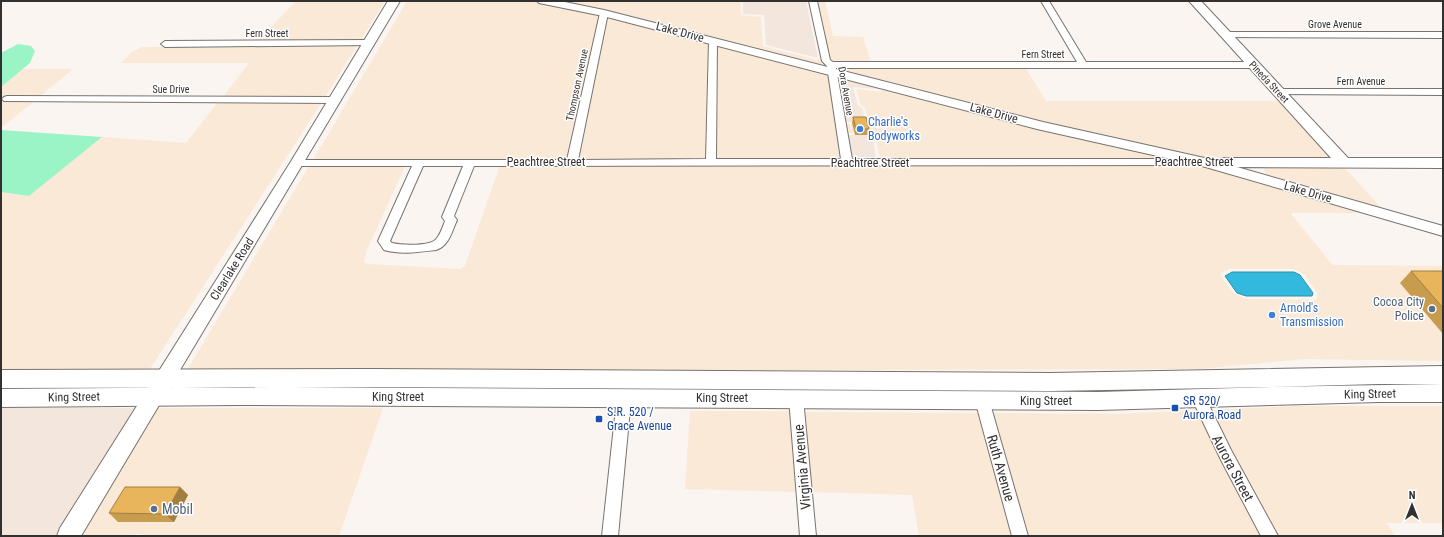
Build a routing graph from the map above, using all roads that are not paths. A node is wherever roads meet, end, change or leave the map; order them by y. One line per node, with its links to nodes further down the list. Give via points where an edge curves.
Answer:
1 (394, 1): 11 (street, Clearlake Road)
2 (543, 1): 6 (street, Lake Drive)
3 (813, 1): 14 (street, Dora Avenue, via 826,61)
4 (1045, 1): 12 (street)
5 (1195, 1): 7 (street, Pineda Street)
6 (604, 13): 9 (street, Lake Drive); 21 (street, Thompson Avenue)
7 (1227, 35): 8 (street, Grove Avenue); 13 (street, Pineda Street)
8 (1443, 35)
9 (714, 41): 14 (street, Lake Drive); 26 (street)
10 (165, 44): 11 (street, Fern Street)
11 (369, 44): 18 (street, Clearlake Road)
12 (1084, 65): 13 (street, Fern Street); 14 (street, Fern Street)
13 (1254, 65): 15 (street, Pineda Street)
14 (838, 69): 19 (street, Lake Drive); 27 (street, Dora Avenue)
15 (1279, 92): 16 (street, Fern Avenue); 28 (street, Pineda Street)
16 (1443, 92)
17 (7, 99): 18 (street, Sue Drive)
18 (336, 100): 24 (street, Clearlake Road)
19 (1154, 156): 22 (street, Lake Drive); 27 (street, Peachtree Street)
20 (470, 162): 21 (street, Peachtree Street); 25 (street, Peachtree Street); 25 (street, via 448,217 451,220 442,241 436,246 404,249 388,247 384,241)
21 (572, 162): 26 (street, Peachtree Street)
22 (1205, 162): 23 (street, Peachtree Street); 30 (street, Lake Drive)
23 (1260, 162): 28 (street, Peachtree Street); 30 (street, via 1262,174)
24 (297, 163): 25 (street, Peachtree Street); 35 (street, Clearlake Road)
25 (419, 163)
26 (711, 163): 27 (street, Peachtree Street)
27 (847, 163)
28 (1344, 163): 29 (street, Peachtree Street)
29 (1443, 163)
30 (1275, 182): 31 (street, Lake Drive)
31 (1443, 231)
32 (1434, 375): 33 (main road, King Street); 38 (main road, via 1404,386 1338,386)
33 (1285, 378): 36 (main road, King Street, via 995,382 993,387 986,388); 42 (main road, via 1276,384 1209,388 1202,392)
34 (1, 380): 35 (main road, King Street)
35 (160, 387): 36 (main road, King Street); 39 (main road, King Street); 40 (main road, King Street); 44 (street, Clearlake Road)
36 (796, 389): 40 (main road, via 599,389); 41 (main road, King Street); 43 (main road, King Street); 46 (street, Virginia Avenue)
37 (1443, 393): 38 (main road, King Street)
38 (1332, 394): 42 (main road, King Street)
39 (1, 398)
40 (587, 398): 41 (main road, King Street)
41 (624, 398): 45 (street)
42 (1199, 399): 43 (main road, King Street); 48 (street, Aurora Street)
43 (982, 400): 47 (street, Ruth Avenue)
44 (68, 536)
45 (610, 536)
46 (808, 536)
47 (1020, 536)
48 (1270, 536)

